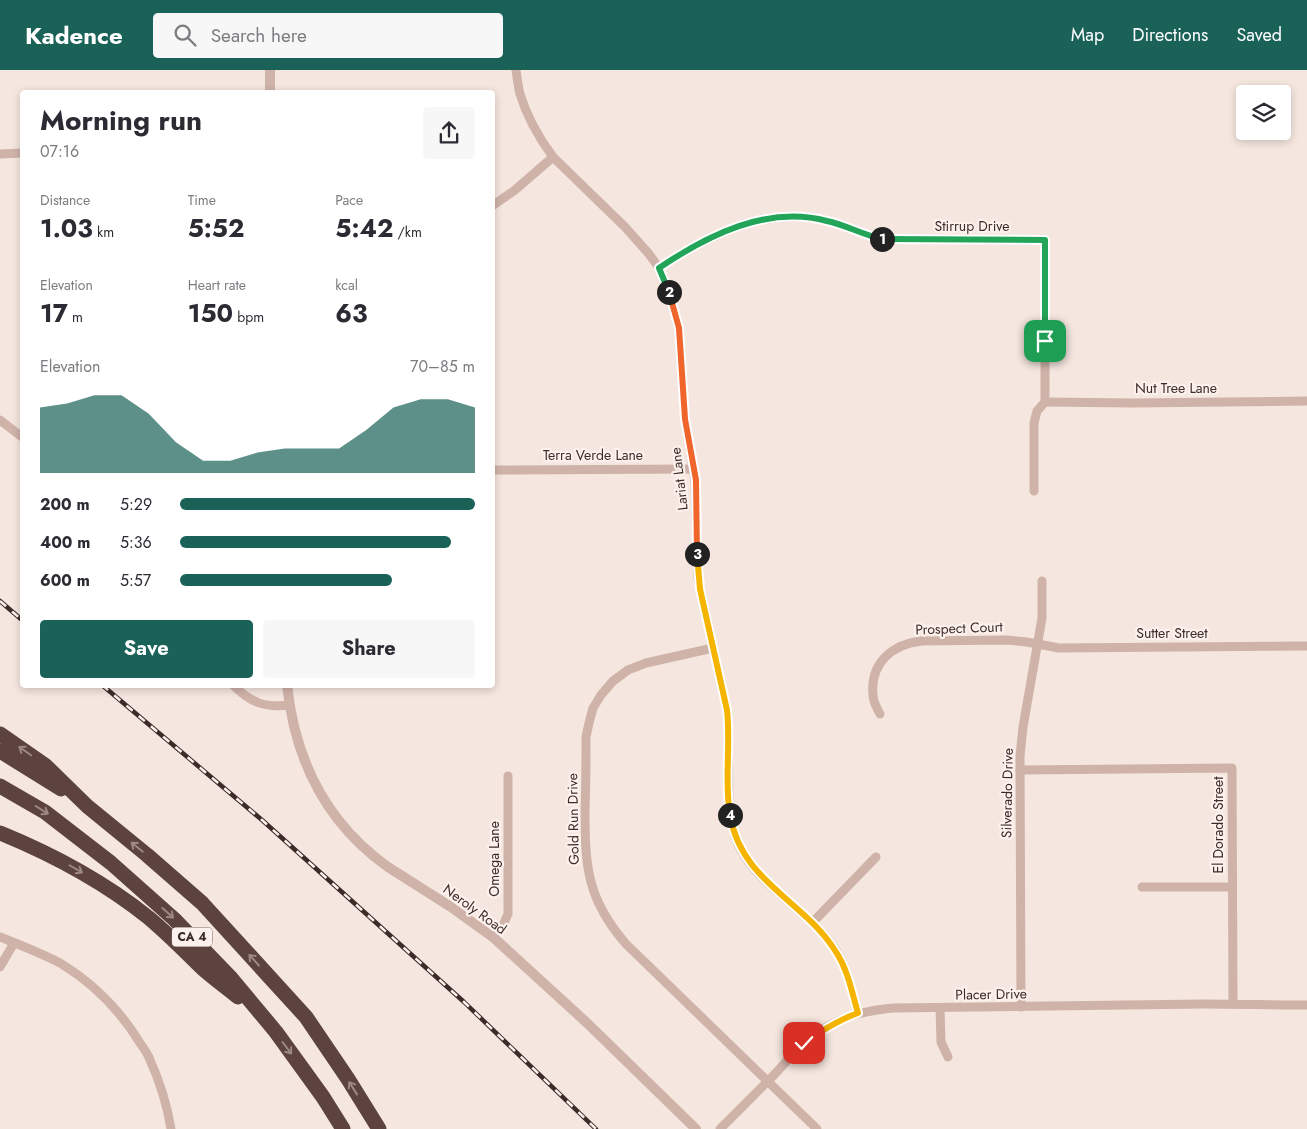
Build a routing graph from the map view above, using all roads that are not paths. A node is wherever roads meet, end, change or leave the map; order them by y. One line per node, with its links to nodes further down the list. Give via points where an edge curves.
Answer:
1 (270, 70): 3 (street)
2 (516, 70): 6 (street, Lariat Lane, via 530,121)
3 (270, 90)
4 (20, 153): 5 (street)
5 (0, 154)
6 (553, 158): 7 (street); 8 (street, Lariat Lane, via 625,227)
7 (495, 204)
8 (659, 268): 10 (street, Stirrup Drive, via 734,227 800,216 826,220 882,239 1045,240); 13 (street, Lariat Lane, via 679,328 685,419)
9 (1307, 401): 10 (street, Nut Tree Lane)
10 (1045, 402): 15 (street, Stirrup Drive, via 1037,411 1034,423)
11 (0, 420): 12 (street)
12 (20, 435)
13 (693, 469): 14 (street, Terra Verde Lane); 19 (street, Lariat Lane, via 698,578)
14 (495, 470)
15 (1034, 491)
16 (1042, 581): 17 (street, Silverado Drive)
17 (1038, 644): 18 (street, Sutter Street, via 1059,648); 23 (street, Prospect Court, via 1007,640 922,641 898,647 881,663 875,674 873,698); 26 (street, Silverado Drive, via 1023,728)
18 (1307, 646)
19 (713, 648): 34 (street, Lariat Lane, via 727,710 729,808 736,839 755,870); 46 (street, Gold Run Drive, via 628,670 613,681 593,708 586,737 587,865 595,896 612,928)
20 (236, 688): 22 (street, via 254,701)
21 (288, 688): 22 (street, Neroly Road)
22 (290, 705): 36 (street, Neroly Road, via 307,768 329,807 351,835 379,861)
23 (880, 714)
24 (0, 734): 29 (highway, one-way to 24, via 46,766)
25 (0, 751): 29 (highway, CA 4)
26 (1020, 770): 33 (street, El Dorado Street, via 1232,768); 41 (street, Silverado Drive)
27 (508, 776): 36 (street, Omega Lane, via 508,914)
28 (0, 786): 44 (highway, CA 4, one-way to 44, via 45,812 111,862 174,919)
29 (87, 806): 49 (highway, CA 4, one-way to 29, via 311,1024 293,1003 202,903)
30 (0, 833): 44 (highway, one-way to 44, via 68,864 130,904)
31 (876, 857): 34 (street)
32 (1142, 887): 33 (street)
33 (1232, 887): 39 (street, El Dorado Street)
34 (812, 923): 43 (street, Lariat Lane, via 844,966)
35 (0, 938): 37 (street)
36 (494, 938): 50 (street, Neroly Road)
37 (14, 943): 38 (street); 47 (street, via 59,963 112,1004 150,1058 168,1108)
38 (0, 967)
39 (1232, 1004): 40 (street, Placer Drive); 41 (street, Placer Drive)
40 (1307, 1005)
41 (1021, 1007): 42 (street, Placer Drive)
42 (940, 1008): 43 (street, Placer Drive, via 892,1008); 45 (street, via 940,1042)
43 (858, 1013): 46 (street, Placer Drive, via 821,1030)
44 (265, 1019): 48 (highway, CA 4, one-way to 48)
45 (948, 1057)
46 (768, 1081): 51 (street, Placer Drive); 52 (street, Gold Run Drive)
47 (171, 1129)
48 (343, 1129)
49 (379, 1129)
50 (696, 1129)
51 (720, 1129)
52 (817, 1129)

